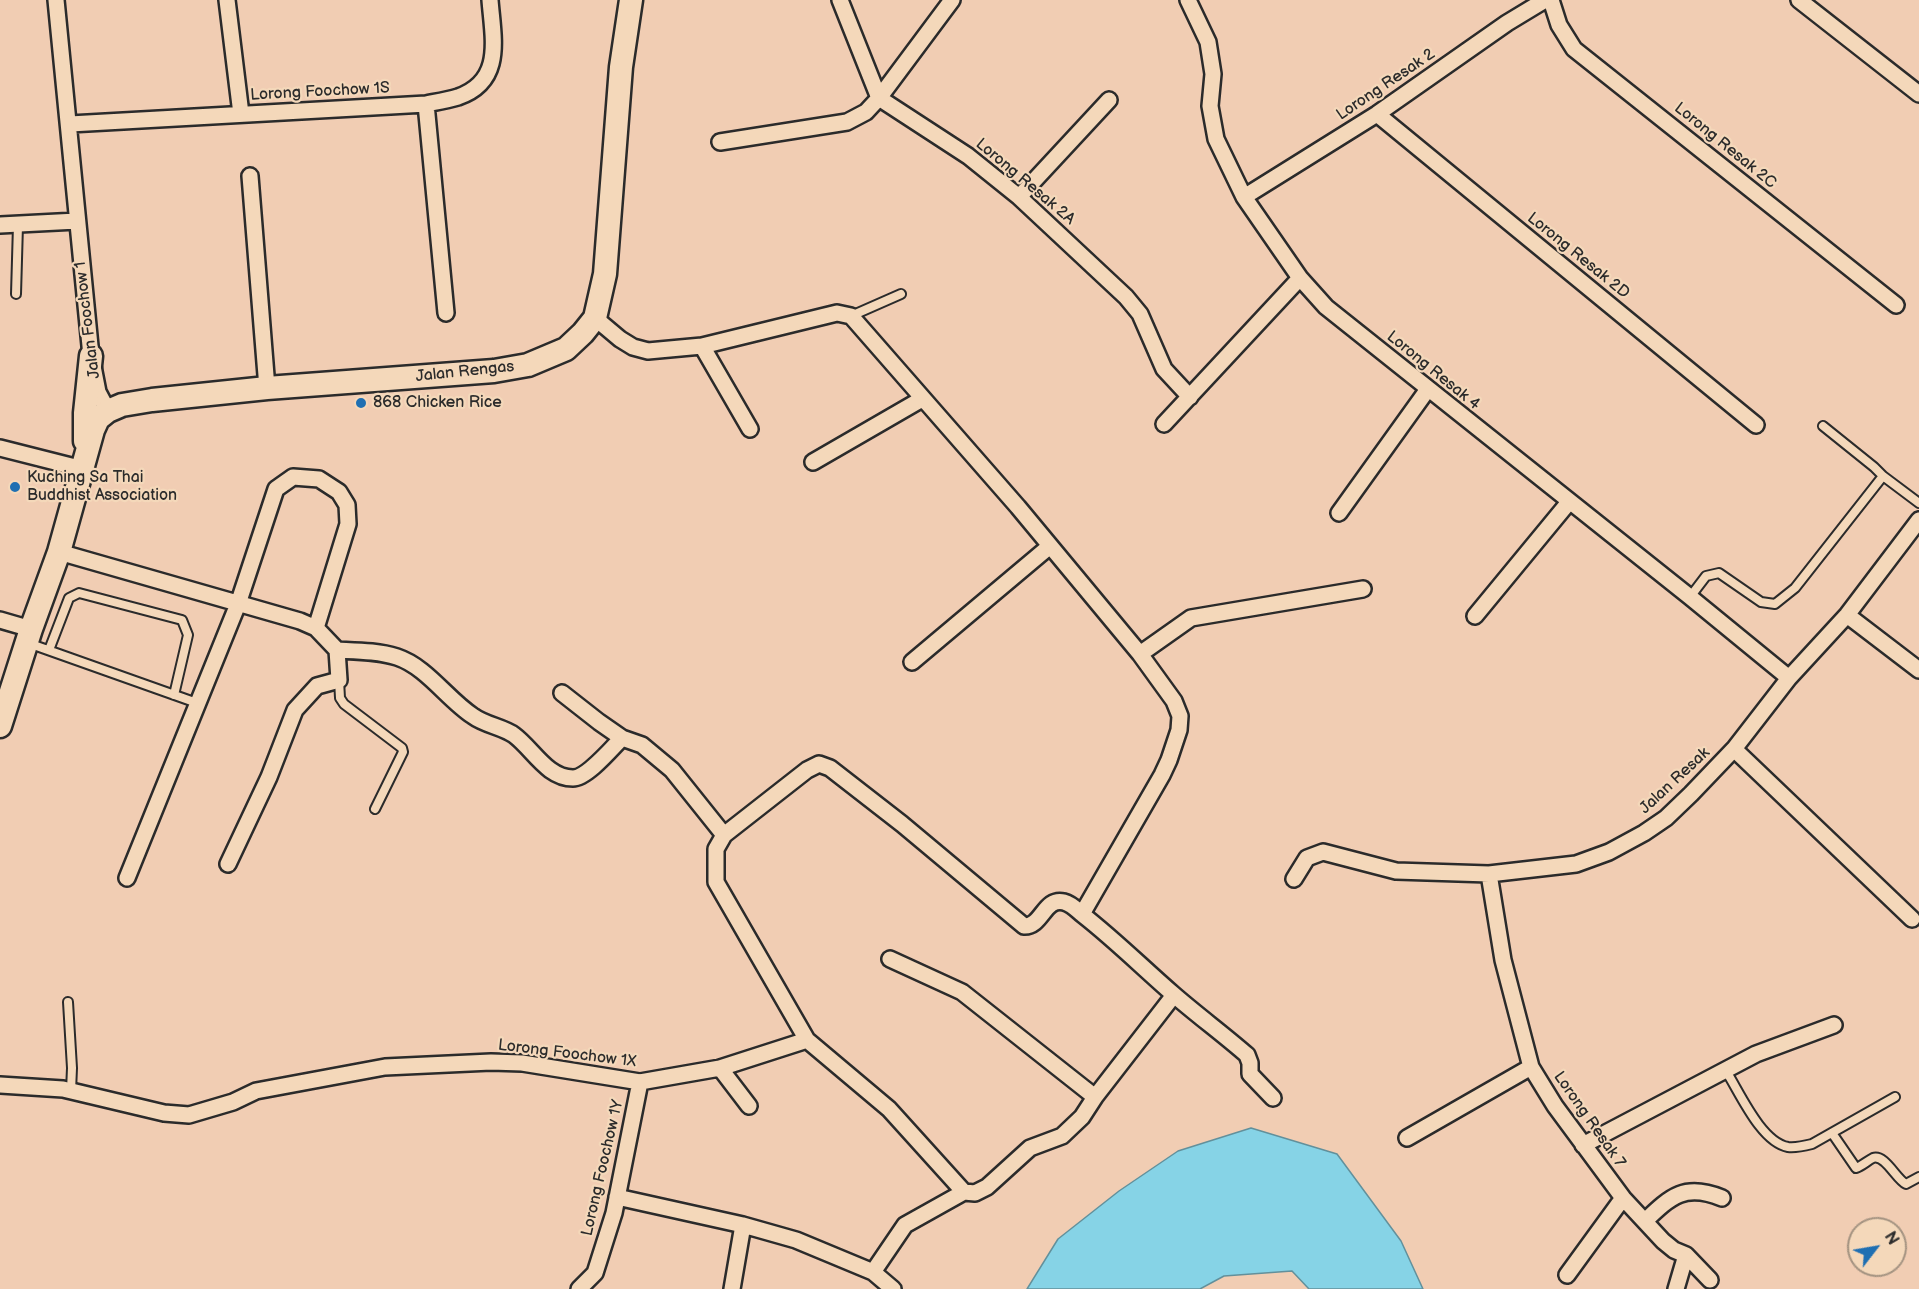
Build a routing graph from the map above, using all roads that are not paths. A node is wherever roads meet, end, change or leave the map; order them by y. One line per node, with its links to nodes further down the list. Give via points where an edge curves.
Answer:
1 (56, 0): 17 (street, Jalan Foochow 1)
2 (227, 0): 15 (street)
3 (490, 0): 14 (street, Lorong Foochow 1S, via 492,67 482,84 459,96)
4 (631, 0): 31 (street, Jalan Rengas, via 621,67 605,274)
5 (840, 0): 12 (street)
6 (952, 0): 12 (street)
7 (1188, 0): 21 (street, Lorong Resak 4, via 1208,42 1213,74 1210,106 1216,139)
8 (1545, 0): 16 (street, Lorong Resak 2)
9 (1551, 0): 28 (street, Lorong Resak 2C, via 1559,25 1574,49)
10 (1799, 0): 11 (street)
11 (1919, 94)
12 (879, 98): 18 (street, via 866,112 846,122); 20 (street, Lorong Resak 2A, via 968,156)
13 (1109, 100): 20 (street)
14 (426, 104): 15 (street, Lorong Foochow 1S); 29 (street)
15 (242, 114): 17 (street, Lorong Foochow 1S)
16 (1377, 114): 21 (street, Lorong Resak 2); 40 (street, Lorong Resak 2D)
17 (70, 124): 22 (street, Jalan Foochow 1)
18 (720, 142)
19 (250, 176): 34 (street)
20 (1019, 197): 36 (street, Lorong Resak 2A, via 1126,297 1140,315 1164,369)
21 (1244, 197): 25 (street, Lorong Resak 4)
22 (77, 221): 24 (street); 33 (street, Jalan Foochow 1)
23 (0, 225): 24 (street)
24 (18, 225): 26 (lane)
25 (1300, 278): 35 (street, Lorong Resak 4, via 1326,308); 36 (street)
26 (16, 294)
27 (901, 294): 30 (lane)
28 (1896, 305)
29 (446, 313)
30 (851, 316): 32 (street, via 837,313); 37 (street)
31 (595, 318): 32 (street, via 620,339 648,351); 34 (street, Jalan Rengas, via 566,349 528,365)
32 (702, 346): 42 (street)
33 (91, 356): 38 (street, Jalan Foochow 1, via 98,392); 44 (street)
34 (267, 388): 38 (street, Jalan Rengas, via 152,400)
35 (1428, 389): 47 (street, Lorong Resak 4); 49 (street)
36 (1190, 397): 39 (street)
37 (922, 399): 45 (street); 51 (street)
38 (108, 411): 44 (street, via 98,419)
39 (1164, 424)
40 (1756, 425)
41 (1823, 426): 46 (lane)
42 (750, 429)
43 (0, 448): 44 (street)
44 (84, 462): 52 (street)
45 (813, 462)
46 (1883, 476): 48 (lane); 54 (lane, via 1795,588 1775,604 1761,602 1719,573 1706,576)
47 (1569, 502): 54 (street, Lorong Resak 4); 57 (street)
48 (1919, 503)
49 (1339, 513)
50 (1919, 520): 56 (street, Jalan Resak)
51 (1050, 546): 63 (street); 64 (street)
52 (59, 552): 55 (street); 60 (street)
53 (1363, 589): 63 (street, via 1191,618)
54 (1690, 597): 66 (street, Lorong Resak 4)
55 (238, 604): 59 (street); 59 (street, via 276,489 293,477 319,479 339,492 347,505 348,524); 70 (street)
56 (1847, 615): 65 (street); 66 (street, Jalan Resak)
57 (1475, 616)
58 (0, 620): 60 (street)
59 (316, 628): 62 (street)
60 (29, 636): 61 (lane); 71 (street)
61 (50, 650): 69 (lane); 69 (lane, via 69,598 79,593 182,620 188,634)
62 (337, 650): 67 (street); 72 (street, via 397,657 418,669 472,716 513,734 560,775 574,778 589,771)
63 (1140, 654): 80 (street, via 1174,701 1180,716 1179,730 1162,775)
64 (912, 662)
65 (1919, 670)
66 (1789, 678): 73 (street, Jalan Resak)
67 (339, 680): 74 (lane, via 344,704 402,748); 76 (street, via 317,686 294,710 269,777)
68 (562, 693): 72 (street)
69 (174, 694): 70 (lane)
70 (197, 703): 78 (street)
71 (0, 726)
72 (622, 738): 75 (street, via 642,745 672,770)
73 (1734, 749): 77 (street, Jalan Resak, via 1666,818 1609,852 1576,864); 81 (street)
74 (375, 809)
75 (724, 835): 80 (street, via 819,764 830,768 902,824 1024,926 1030,926 1057,902); 86 (street, via 716,849 716,882)
76 (228, 864)
77 (1489, 874): 79 (street, Jalan Resak, via 1396,871 1323,852 1307,858); 88 (street, Lorong Resak 7, via 1503,960)
78 (127, 879)
79 (1294, 879)
80 (1082, 914): 83 (street)
81 (1912, 920)
82 (890, 959): 93 (street, via 962,992)
83 (1173, 995): 93 (street); 95 (street, via 1248,1055 1250,1074)
84 (68, 1002): 92 (lane)
85 (1834, 1025): 89 (street, via 1756,1054)
86 (807, 1040): 87 (street, Lorong Foochow 1X); 101 (street, via 889,1110)
87 (720, 1068): 90 (street, Lorong Foochow 1X); 96 (street)
88 (1531, 1068): 98 (street); 99 (street, Lorong Resak 7)
89 (1726, 1071): 97 (lane, via 1764,1132 1775,1141 1799,1147); 99 (street)
90 (640, 1082): 92 (street, Lorong Foochow 1X, via 491,1062 385,1067 255,1091 189,1115 164,1113); 102 (street, Lorong Foochow 1Y)
91 (0, 1086): 92 (street, Lorong Foochow 1X)
92 (71, 1091)
93 (1095, 1097): 101 (street, via 1062,1136 1030,1149 987,1187 975,1193)
94 (1895, 1097): 97 (lane)
95 (1273, 1098)
96 (749, 1106)
97 (1832, 1133): 100 (lane, via 1856,1168 1878,1157 1906,1184)
98 (1407, 1138)
99 (1583, 1145): 104 (street, Lorong Resak 7)
100 (1919, 1177)
101 (964, 1192): 108 (street, via 905,1225)
102 (617, 1197): 106 (street); 111 (street, Lorong Foochow 1Y, via 595,1273)
103 (1722, 1197): 105 (street, via 1688,1191 1666,1201)
104 (1623, 1198): 105 (street, Lorong Resak 7); 109 (street)
105 (1645, 1221): 107 (street, Lorong Resak 7, via 1674,1250)
106 (743, 1225): 108 (street, via 796,1240); 112 (street)
107 (1686, 1255): 110 (street, Lorong Resak 7); 114 (street)
108 (873, 1272): 113 (street)
109 (1567, 1275)
110 (1710, 1280)
111 (579, 1289)
112 (732, 1289)
113 (893, 1289)
114 (1676, 1289)

